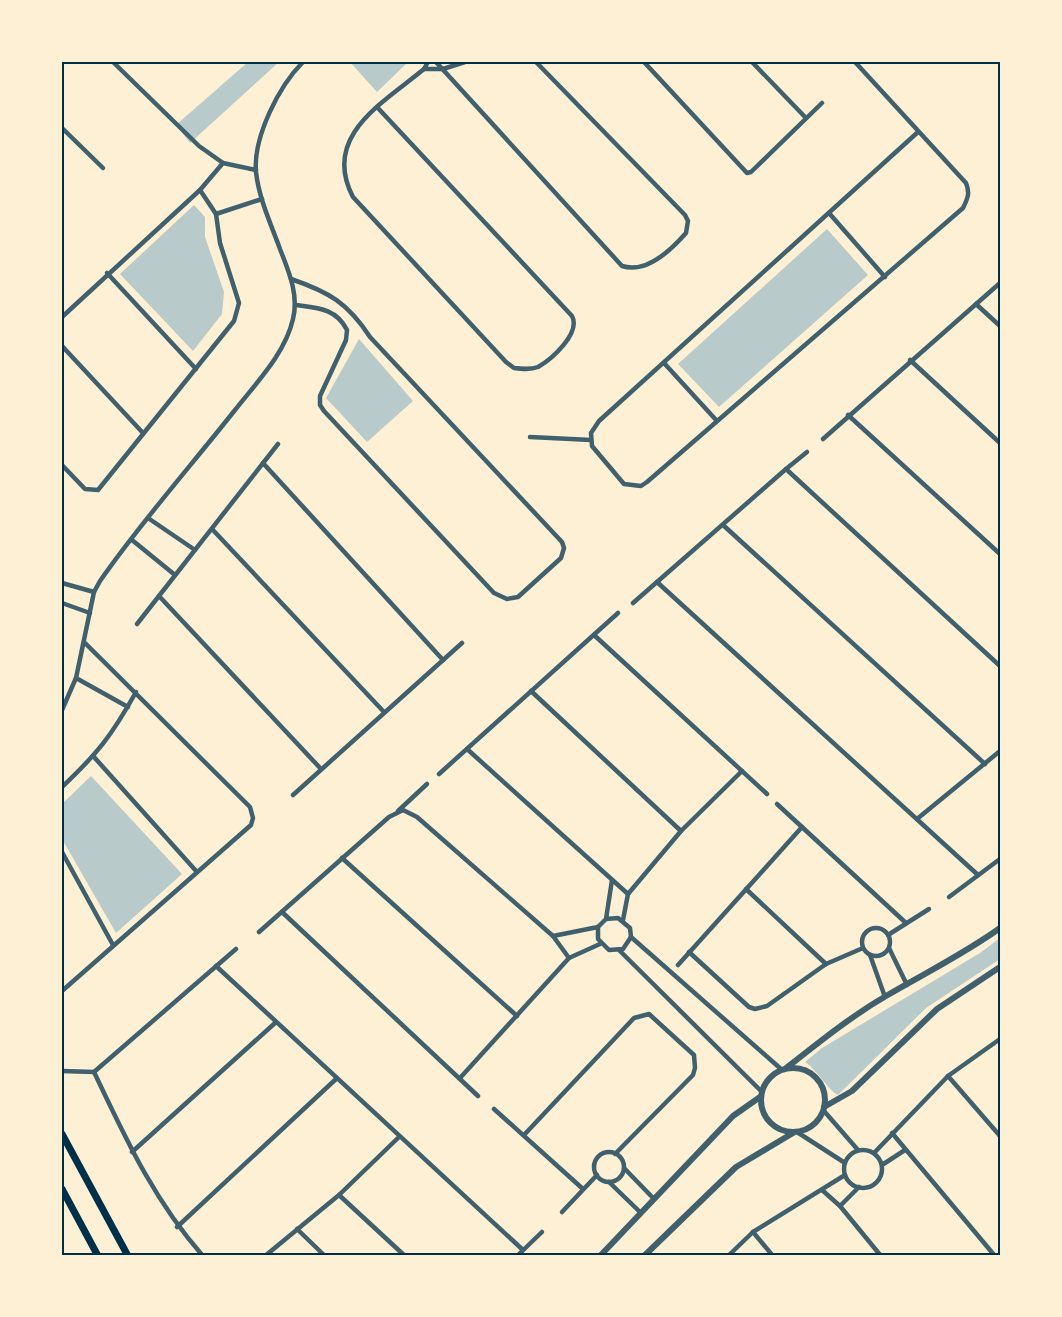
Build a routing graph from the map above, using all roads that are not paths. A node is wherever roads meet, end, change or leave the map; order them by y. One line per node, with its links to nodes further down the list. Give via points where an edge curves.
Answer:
1 (112, 62): 17 (street, via 199,146)
2 (303, 62): 19 (street, via 285,83 269,113)
3 (428, 62): 10 (street)
4 (436, 62): 11 (street)
5 (465, 62): 11 (street)
6 (536, 62): 11 (street, via 684,214 688,221 686,232 653,262 631,269 622,266)
7 (644, 62): 14 (street, via 747,173)
8 (752, 62): 14 (street)
9 (855, 62): 16 (street)
10 (424, 69): 11 (street); 13 (street)
11 (443, 69)
12 (822, 103): 14 (street)
13 (378, 107): 13 (street, via 355,129 346,150 343,174 353,197 506,362 514,368 538,367 558,349 576,322)
14 (806, 118)
15 (62, 128): 18 (street)
16 (918, 132): 22 (street); 25 (street, via 966,183 969,195 963,207)
17 (222, 163): 19 (street); 20 (street)
18 (103, 168)
19 (256, 170): 21 (street)
20 (200, 190): 23 (street); 24 (street)
21 (262, 199): 23 (street); 26 (street)
22 (829, 213): 25 (street); 34 (street)
23 (216, 214): 35 (street, via 220,243 239,303 234,321)
24 (107, 273): 30 (street); 35 (street)
25 (885, 277): 37 (street)
26 (291, 279): 29 (street); 29 (street, via 323,290 350,310 370,338 562,542 561,558 518,597 494,593 324,411 320,396 347,330 337,314)
27 (1000, 283): 28 (street)
28 (976, 304): 31 (street); 33 (street)
29 (295, 305): 48 (street, via 291,326 273,359)
30 (62, 317)
31 (1000, 326)
32 (62, 346): 38 (street)
33 (910, 360): 36 (street); 42 (street)
34 (664, 363): 37 (street); 41 (street, via 599,421)
35 (196, 369): 38 (street)
36 (848, 415): 40 (street); 53 (street)
37 (717, 421): 41 (street, via 647,482 635,487 624,484)
38 (143, 433): 46 (street, via 98,490 85,489)
39 (530, 437): 41 (street)
40 (823, 439)
41 (591, 440)
42 (1000, 443)
43 (278, 444): 45 (street)
44 (807, 452): 47 (street)
45 (263, 463): 50 (street); 67 (street)
46 (62, 465)
47 (786, 469): 49 (street); 68 (street)
48 (148, 518): 51 (street); 52 (street)
49 (723, 525): 55 (street); 78 (street)
50 (212, 529): 52 (street); 74 (street)
51 (132, 540): 54 (street); 57 (street)
52 (195, 550): 54 (street)
53 (1000, 554)
54 (175, 575): 58 (street)
55 (657, 582): 60 (street); 88 (street)
56 (62, 583): 57 (street)
57 (94, 592): 61 (street)
58 (159, 596): 63 (street); 79 (street)
59 (62, 603): 61 (street)
60 (633, 603)
61 (90, 613): 65 (street)
62 (618, 613): 64 (street)
63 (137, 624)
64 (594, 634): 70 (street); 80 (street)
65 (84, 642): 69 (street); 71 (street)
66 (462, 643): 67 (street)
67 (443, 660): 74 (street)
68 (1000, 666)
69 (76, 678): 72 (street); 73 (street)
70 (531, 691): 75 (street); 90 (street)
71 (136, 692): 72 (street); 94 (street, via 250,807 251,825)
72 (128, 707): 77 (street, via 113,735)
73 (62, 710)
74 (384, 712): 79 (street)
75 (467, 749): 81 (street); 96 (street)
76 (1000, 751): 78 (street)
77 (94, 757): 83 (street); 94 (street)
78 (985, 764): 88 (street)
79 (321, 769): 85 (street)
80 (742, 771): 84 (street); 90 (street)
81 (439, 774)
82 (427, 784): 87 (street)
83 (62, 787)
84 (767, 794)
85 (293, 795)
86 (777, 804): 89 (street)
87 (398, 811): 92 (street); 109 (street, via 417,817)
88 (917, 819): 95 (street)
89 (802, 827): 97 (street); 104 (street)
90 (681, 831): 98 (street)
91 (62, 852): 112 (street)
92 (342, 858): 101 (street); 127 (street)
93 (1000, 859): 95 (street)
94 (197, 872): 112 (street)
95 (978, 875): 99 (street)
96 (612, 880): 98 (street); 102 (street)
97 (746, 889): 117 (street); 120 (street)
98 (628, 894): 103 (street)
99 (949, 897)
100 (929, 909): 104 (street)
101 (282, 912): 107 (street); 134 (street)
102 (606, 919): 103 (street); 105 (street)
103 (623, 920): 110 (street)
104 (906, 923): 108 (street)
105 (598, 927): 109 (street); 111 (street)
106 (1000, 928): 124 (street)
107 (259, 932)
108 (888, 935): 113 (street, via 871,928 864,934); 114 (street)
109 (553, 936): 119 (street)
110 (631, 937): 116 (street, via 627,946); 130 (street)
111 (600, 944): 116 (street, via 609,950); 119 (street)
112 (113, 945): 125 (street)
113 (863, 948): 118 (street); 120 (street)
114 (889, 948): 118 (street, via 879,956); 124 (street)
115 (236, 949): 122 (street)
116 (619, 950): 136 (street)
117 (689, 952): 120 (street, via 755,1009 767,1006); 121 (street)
118 (870, 955): 126 (street)
119 (569, 958): 127 (street)
120 (826, 964)
121 (678, 965)
122 (216, 966): 128 (street); 132 (street)
123 (1000, 967): 139 (street, via 937,1009 852,1091)
124 (907, 985): 126 (street)
125 (62, 991)
126 (885, 996): 130 (street)
127 (517, 1016): 134 (street)
128 (275, 1023): 135 (street); 148 (street)
129 (1000, 1040): 133 (street)
130 (783, 1069): 136 (street, via 769,1078); 139 (street, via 804,1070 814,1075 825,1095)
131 (62, 1071): 132 (street)
132 (94, 1072): 148 (street)
133 (948, 1076): 141 (street); 144 (street)
134 (460, 1078): 137 (street)
135 (336, 1079): 145 (street); 166 (street)
136 (761, 1094): 140 (street, via 765,1118 782,1131); 162 (street, via 733,1116)
137 (478, 1096)
138 (494, 1109): 143 (street)
139 (824, 1109): 140 (street, via 813,1126); 146 (street)
140 (795, 1132): 151 (street); 179 (street, via 736,1167)
141 (892, 1133): 147 (street); 149 (street)
142 (62, 1134): 172 (main road)
143 (524, 1135): 150 (street, via 634,1018 649,1014 694,1055 695,1068 693,1075); 159 (street)
144 (1000, 1136)
145 (399, 1137): 161 (street); 170 (street)
146 (858, 1150): 149 (street); 151 (street)
147 (905, 1150): 152 (street); 183 (street)
148 (132, 1152): 166 (street)
149 (874, 1153): 152 (street)
150 (615, 1154): 153 (street); 154 (street, via 606,1153 598,1158)
151 (845, 1163): 155 (street)
152 (882, 1165): 157 (street, via 876,1182)
153 (624, 1168): 156 (street, via 618,1180); 162 (street)
154 (597, 1175): 156 (street); 159 (street)
155 (845, 1175): 157 (street); 160 (street)
156 (609, 1182): 165 (street)
157 (859, 1187): 163 (street)
158 (62, 1189): 171 (main road)
159 (584, 1190): 164 (street)
160 (822, 1190): 163 (street); 169 (street)
161 (339, 1195): 167 (street); 176 (street)
162 (654, 1199): 165 (street)
163 (840, 1206): 182 (street)
164 (562, 1212)
165 (641, 1213): 178 (street)
166 (177, 1227): 173 (street)
167 (297, 1229): 174 (street); 175 (street)
168 (542, 1232): 170 (street)
169 (753, 1232): 180 (street); 181 (street)
170 (523, 1250): 177 (street)
171 (98, 1256)
172 (128, 1256)
173 (203, 1256)
174 (265, 1256)
175 (325, 1256)
176 (405, 1256)
177 (517, 1256)
178 (600, 1256)
179 (644, 1256)
180 (728, 1256)
181 (773, 1256)
182 (881, 1256)
183 (995, 1256)

